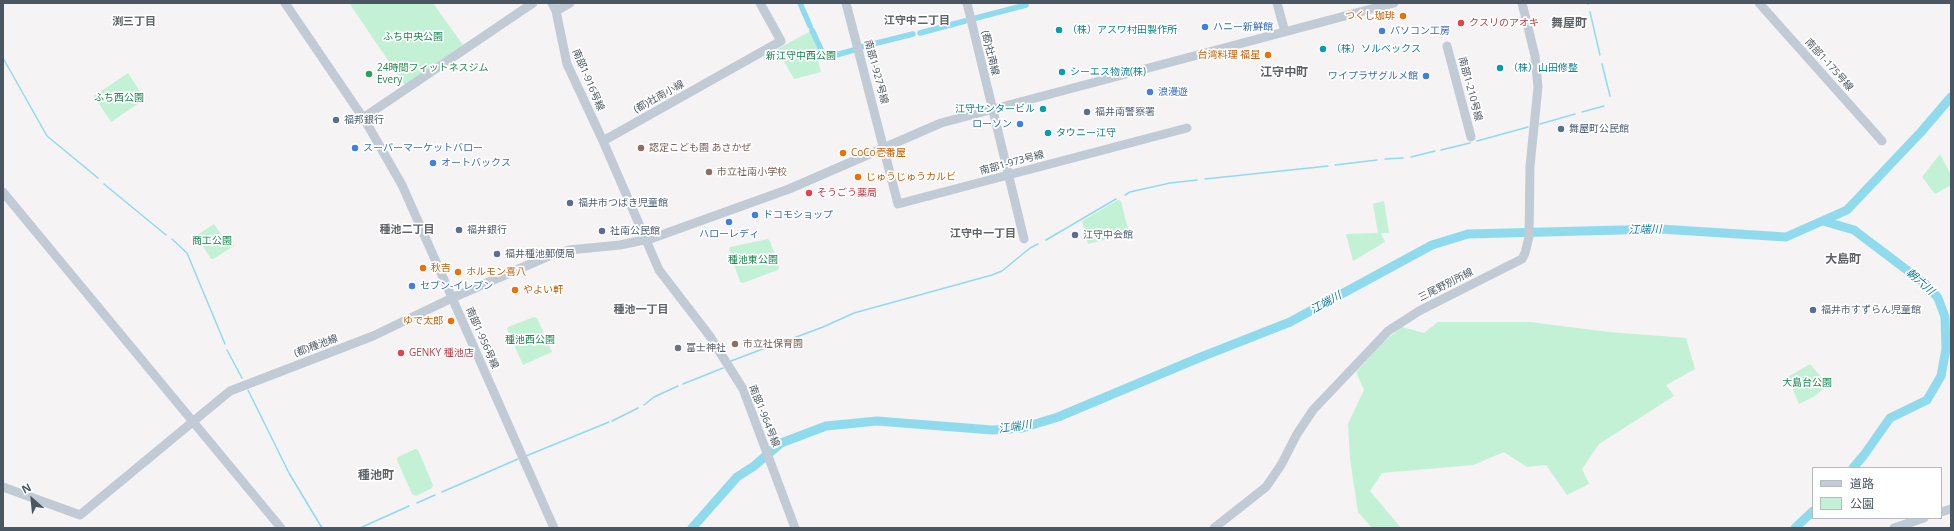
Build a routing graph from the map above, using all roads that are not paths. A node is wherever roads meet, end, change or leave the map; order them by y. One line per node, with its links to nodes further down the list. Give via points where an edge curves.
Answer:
1 (285, 3): 15 (street, 南部1-956号線)
2 (533, 3): 15 (street)
3 (570, 3): 11 (street)
4 (760, 3): 18 (street, (都)社南小線, via 781,41)
5 (846, 3): 20 (street, 南部1-927号線)
6 (967, 3): 14 (street, (都)社南線)
7 (1278, 3): 12 (street)
8 (1394, 3): 12 (street, (都)種池線)
9 (1522, 3): 32 (street, 三尾野別所線, via 1535,56 1538,88 1532,146 1529,242 1526,253 1522,259 1419,312 1388,331 1313,410 1281,466 1266,486)
10 (1759, 3): 19 (street, 南部1-175号線)
11 (554, 7): 18 (street, 南部1-916号線, via 567,64)
12 (1285, 32): 14 (street, (都)種池線)
13 (1447, 46): 17 (street, 南部1-210号線)
14 (993, 108): 20 (street, (都)種池線, via 939,124); 21 (street, (都)社南線)
15 (363, 118): 25 (street, 南部1-956号線, via 402,185)
16 (1187, 128): 21 (street, 南部1-973号線)
17 (1471, 137)
18 (603, 141): 24 (street)
19 (1882, 141)
20 (884, 148): 21 (street, 南部1-973号線, via 898,204); 24 (street, (都)種池線, via 767,198)
21 (1008, 175): 23 (street, (都)社南線)
22 (3, 192): 26 (street)
23 (1024, 239)
24 (645, 240): 25 (street, (都)種池線, via 551,255); 31 (street, 南部1-964号線, via 659,270 709,335 743,389)
25 (452, 298): 26 (street, (都)種池線, via 373,336 230,391); 30 (street, 南部1-956号線)
26 (193, 421): 27 (street, (都)種池線, via 80,515); 29 (street)
27 (3, 487)
28 (1921, 519): 33 (street)
29 (280, 528)
30 (554, 528)
31 (795, 528)
32 (1214, 528)
33 (1894, 528)

